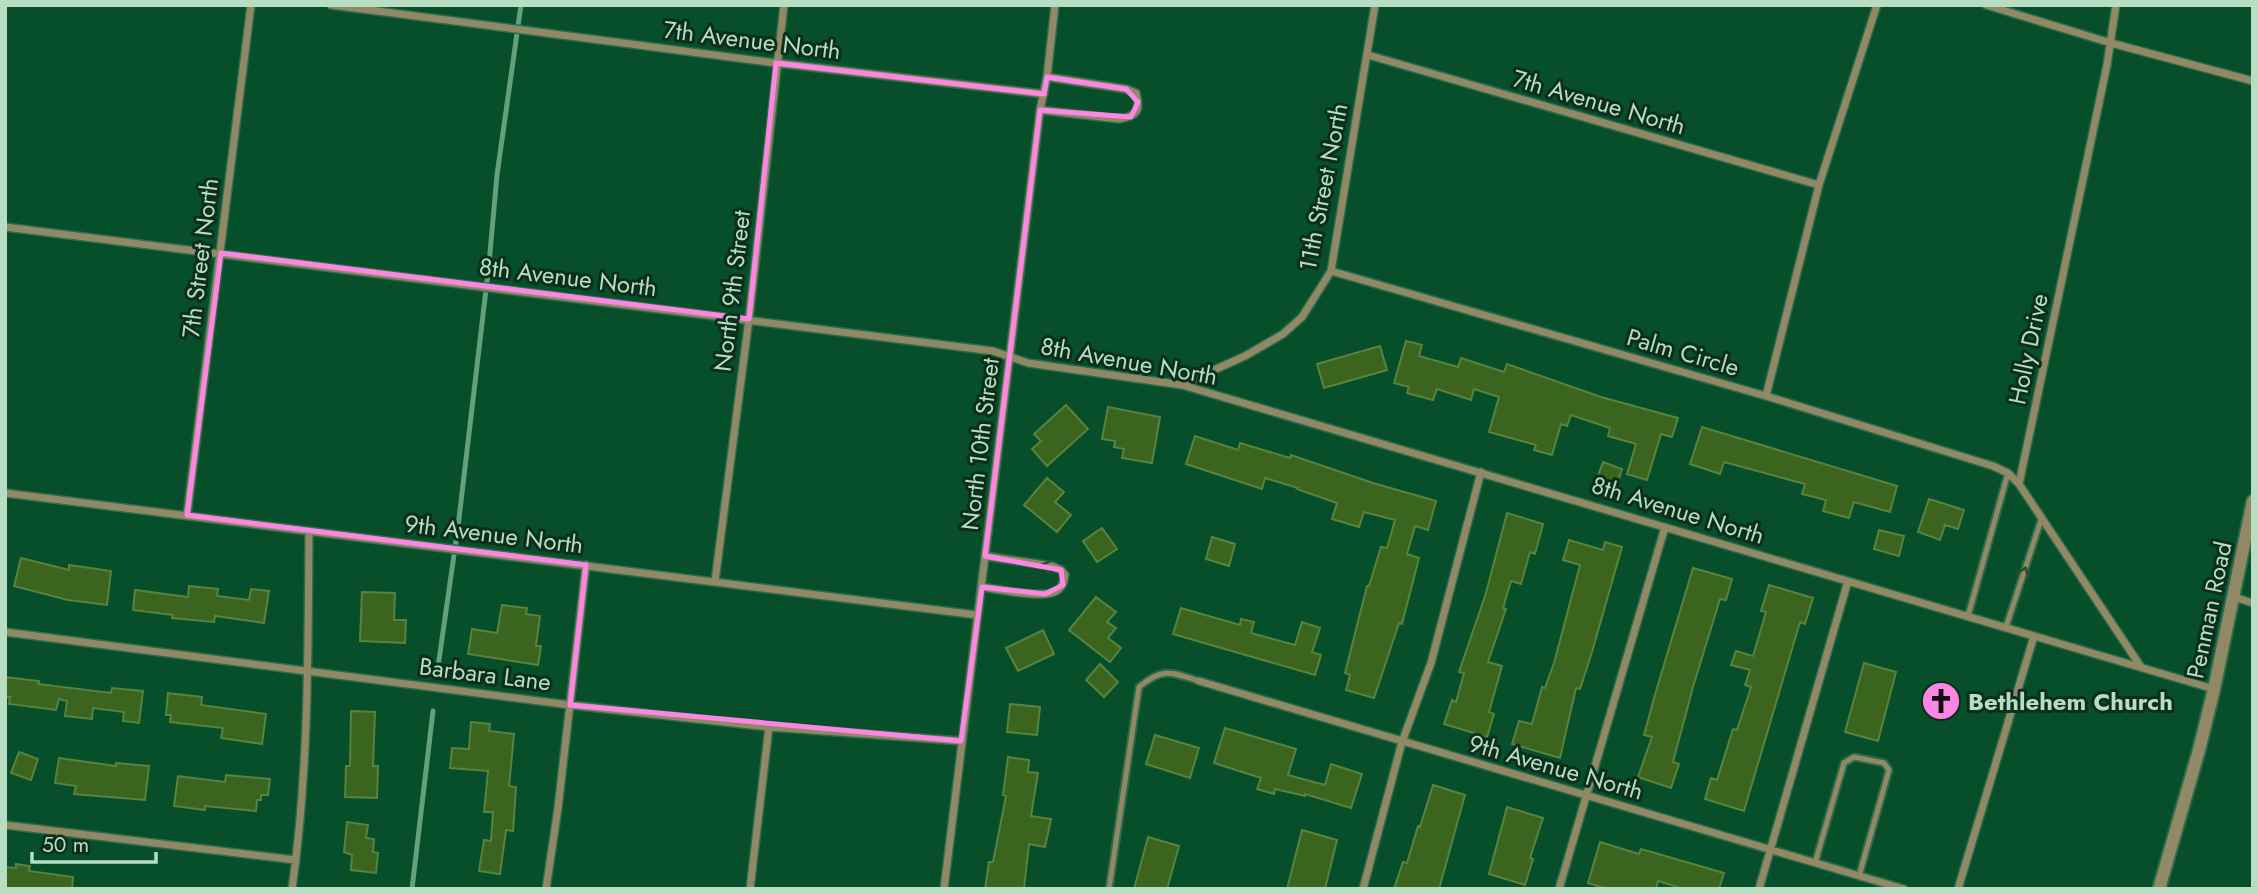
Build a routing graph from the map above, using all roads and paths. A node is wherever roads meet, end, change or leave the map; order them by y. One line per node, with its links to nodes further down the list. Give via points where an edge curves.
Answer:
1 (251, 5): 18 (street, 7th Street North)
2 (331, 5): 11 (street, 7th Avenue North)
3 (784, 5): 11 (street, North 9th Street)
4 (1055, 5): 12 (street, North 10th Street)
5 (1375, 5): 10 (street, 11th Street North)
6 (1877, 5): 16 (street)
7 (1986, 5): 9 (street)
8 (2116, 5): 9 (street, Holly Drive)
9 (2111, 43): 13 (street); 26 (street, Holly Drive)
10 (1368, 55): 16 (street, 7th Avenue North); 19 (street, 11th Street North)
11 (776, 63): 14 (street, 7th Avenue North); 20 (street, North 9th Street)
12 (1046, 77): 14 (street, North 10th Street); 15 (street, via 1126,89 1136,93 1137,111 1119,119)
13 (2253, 82)
14 (1044, 94): 15 (street, North 10th Street)
15 (1040, 110): 21 (street, North 10th Street)
16 (1819, 186): 23 (street)
17 (5, 227): 18 (street, 8th Avenue North)
18 (221, 253): 20 (street, 8th Avenue North); 29 (street, 7th Street North)
19 (1331, 271): 22 (street, 11th Street North, via 1302,317 1283,334); 23 (street, Palm Circle)
20 (749, 319): 21 (street, 8th Avenue North); 35 (street, North 9th Street)
21 (1010, 356): 22 (street, 8th Avenue North, via 1028,363); 33 (street, North 10th Street)
22 (1182, 385): 24 (street, 8th Avenue North)
23 (1766, 396): 25 (street, Palm Circle)
24 (1480, 472): 31 (street, 8th Avenue North); 52 (street, via 1431,663)
25 (2008, 473): 26 (street, Palm Circle); 41 (lane)
26 (2019, 484): 30 (street)
27 (5, 492): 29 (street, 9th Avenue North)
28 (2253, 501): 38 (street, Penman Road)
29 (187, 515): 32 (street, 9th Avenue North)
30 (2042, 517): 42 (lane, one-way to 30); 45 (street)
31 (1665, 527): 36 (street, 8th Avenue North); 53 (street)
32 (309, 531): 34 (street, 9th Avenue North); 46 (street)
33 (985, 556): 37 (street, North 10th Street); 37 (street, one-way to 33, via 1045,594 1057,592 1065,575 1052,566)
34 (586, 565): 35 (street, 9th Avenue North); 49 (street)
35 (715, 581): 40 (street, 9th Avenue North)
36 (1848, 581): 41 (street, 8th Avenue North); 55 (street)
37 (982, 587): 40 (street, North 10th Street)
38 (2234, 597): 39 (street); 48 (street, Penman Road)
39 (2253, 603)
40 (977, 615): 51 (street, North 10th Street)
41 (1968, 616): 42 (street, 8th Avenue North)
42 (2006, 627): 44 (street, 8th Avenue North)
43 (5, 632): 46 (street, Barbara Lane)
44 (2034, 636): 45 (street, 8th Avenue North); 68 (street)
45 (2141, 667): 48 (street, 8th Avenue North)
46 (308, 671): 49 (street, Barbara Lane); 56 (street)
47 (1199, 681): 52 (street, 9th Avenue North); 63 (lane, via 1172,672 1153,675 1139,687)
48 (2214, 689): 69 (street, Penman Road)
49 (570, 705): 50 (street, Barbara Lane); 60 (street)
50 (769, 727): 51 (street, Barbara Lane); 61 (street)
51 (961, 741): 62 (street, North 10th Street)
52 (1402, 742): 53 (street, 9th Avenue North); 64 (street)
53 (1586, 796): 55 (street, 9th Avenue North); 65 (street)
54 (5, 825): 56 (street)
55 (1770, 850): 57 (street, 9th Avenue North); 66 (street)
56 (296, 860): 59 (street)
57 (1815, 863): 58 (street, 9th Avenue North); 58 (lane, via 1844,763 1854,757 1884,763 1889,770)
58 (1859, 876): 67 (street, 9th Avenue North)
59 (292, 889)
60 (546, 889)
61 (750, 889)
62 (944, 889)
63 (1109, 889)
64 (1363, 889)
65 (1559, 889)
66 (1759, 889)
67 (1904, 889)
68 (1958, 889)
69 (2159, 889)

